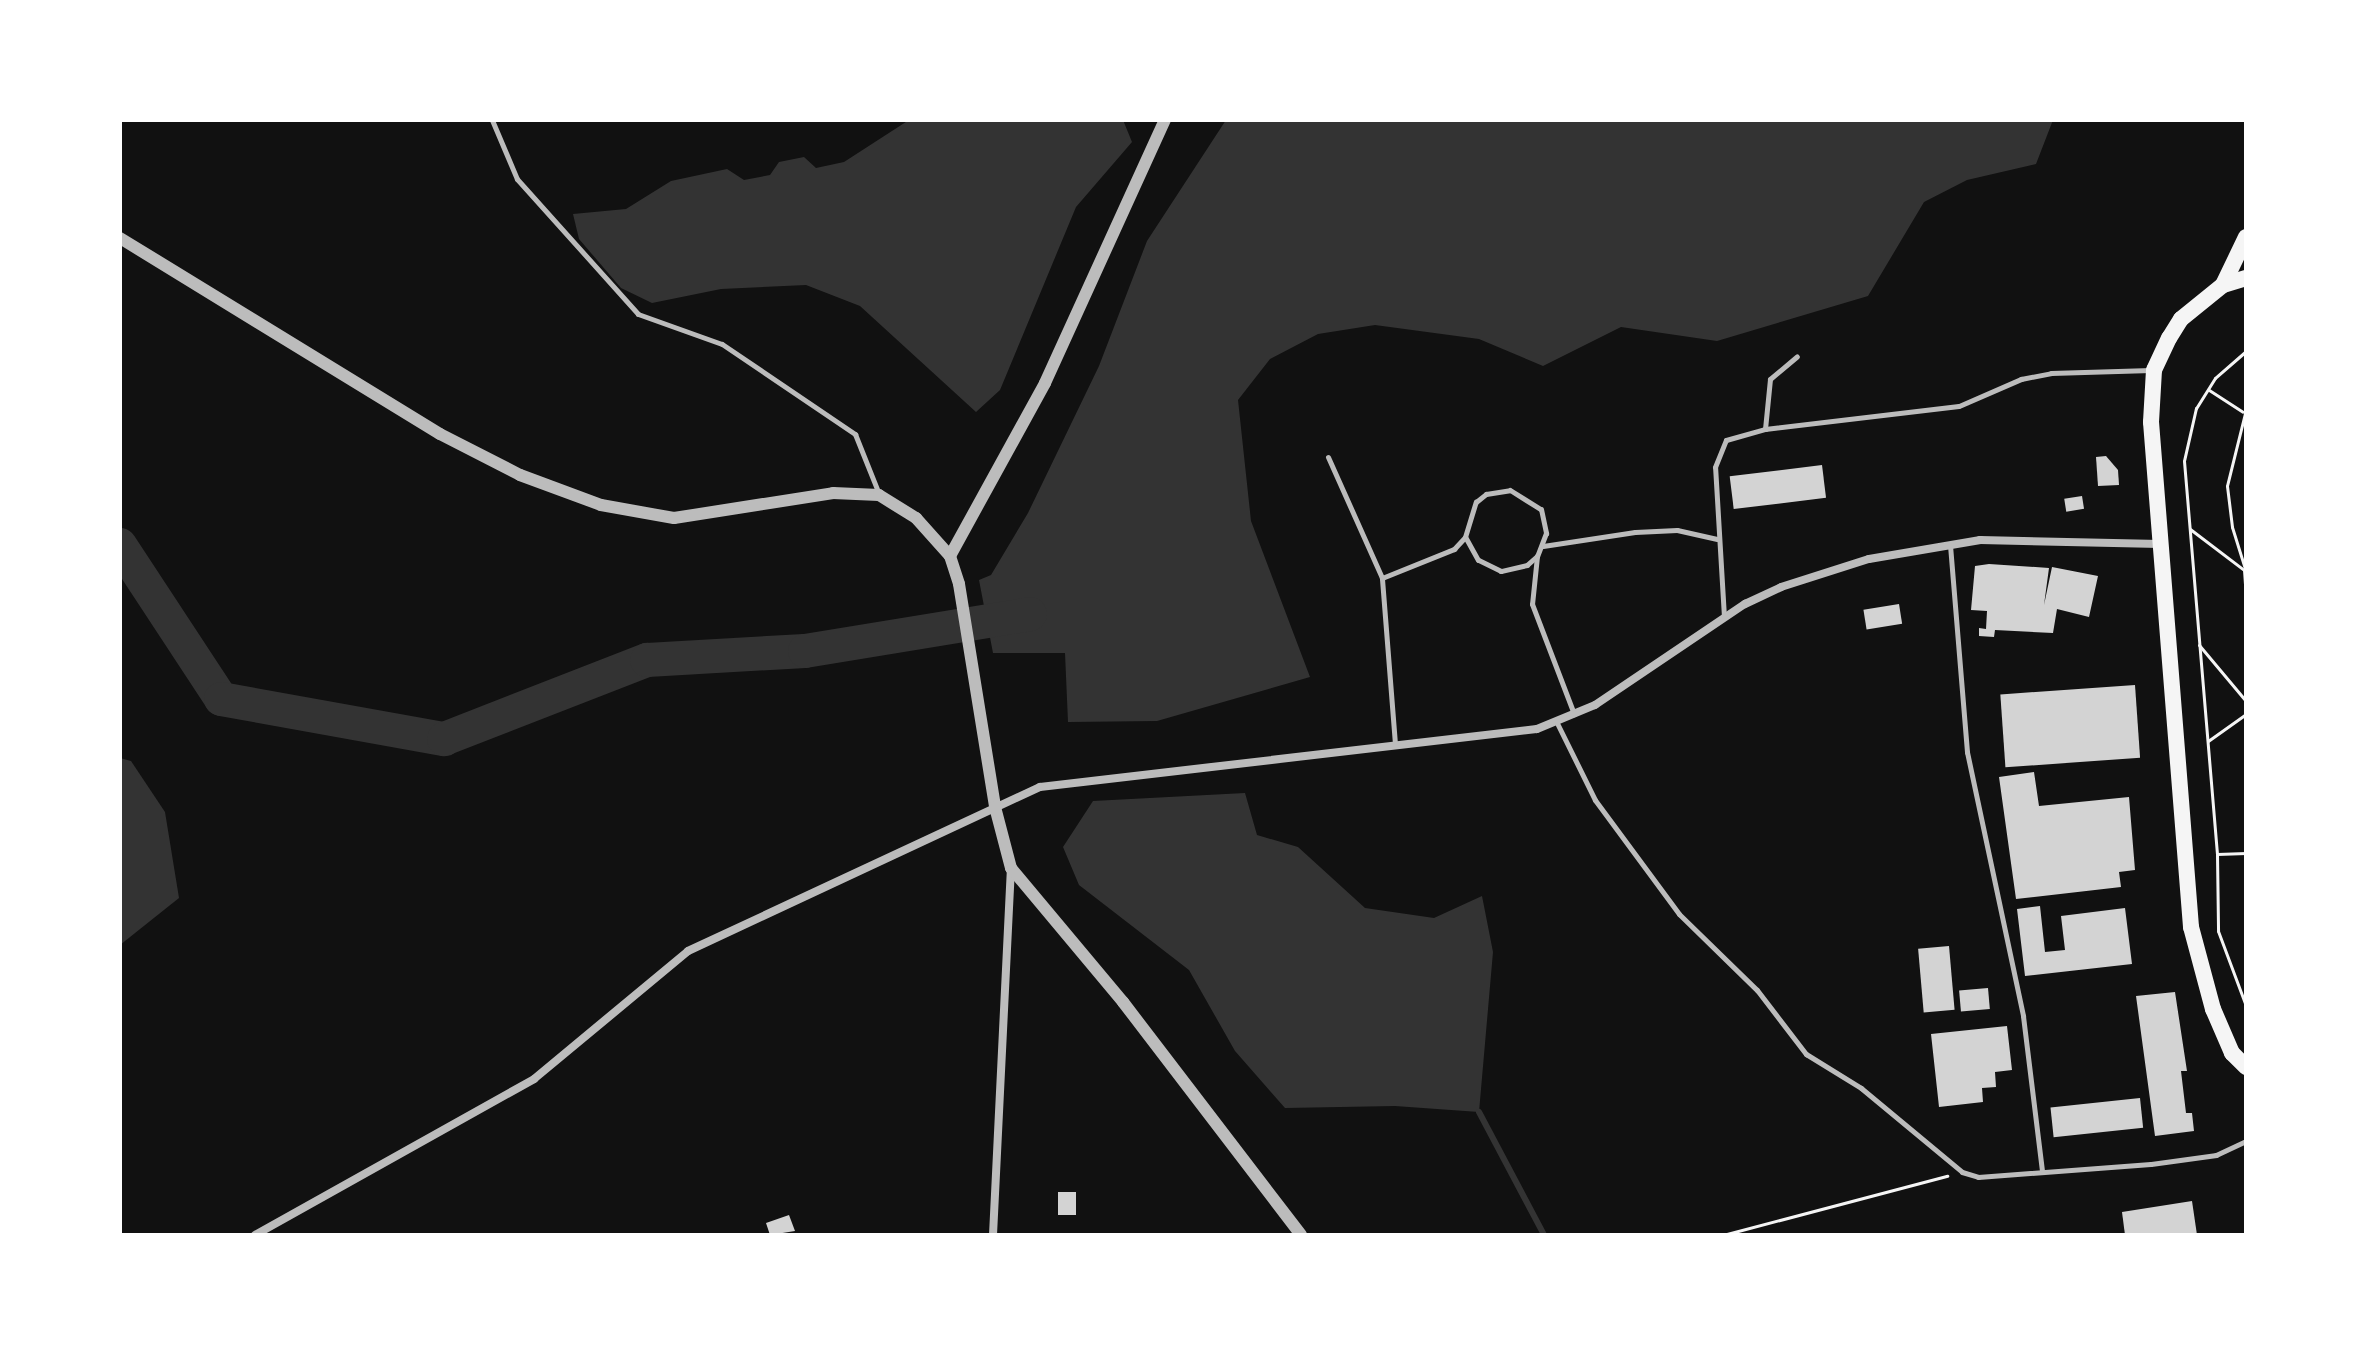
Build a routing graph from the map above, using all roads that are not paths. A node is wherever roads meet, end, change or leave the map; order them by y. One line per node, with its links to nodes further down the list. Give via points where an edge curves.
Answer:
1 (492, 120): 11 (lane, via 517,179 638,314 722,344 855,434)
2 (1165, 120): 17 (street, via 1045,383)
3 (2246, 237): 6 (main road)
4 (120, 238): 11 (street, via 440,434 520,475 601,505 674,518 833,493)
5 (2246, 278): 6 (main road)
6 (2223, 285): 8 (main road, via 2181,319)
7 (1797, 356): 9 (lane, via 1770,379)
8 (2154, 370): 9 (lane, via 2051,373 2021,379 1959,406); 15 (main road, via 2151,422)
9 (1765, 429): 13 (lane, via 1726,440 1719,452)
10 (1328, 457): 19 (lane)
11 (879, 495): 17 (street, via 916,518)
12 (1465, 537): 16 (lane, via 1476,502 1486,494 1510,490 1541,509); 18 (lane, via 1469,550 1489,568 1515,570); 19 (lane, via 1454,549)
13 (1717, 539): 16 (lane, via 1677,530); 20 (lane)
14 (1950, 544): 15 (street, via 2040,539); 20 (street, via 1869,559 1781,587); 28 (lane, via 1967,752 2023,1016)
15 (2161, 544): 26 (main road, via 2191,927 2213,1009 2232,1053)
16 (1543, 546): 18 (lane)
17 (950, 556): 24 (street, via 973,657)
18 (1537, 556): 21 (lane, via 1532,604)
19 (1382, 578): 23 (lane)
20 (1724, 617): 21 (street)
21 (1575, 715): 22 (street)
22 (1557, 723): 23 (street, via 1510,735); 28 (lane, via 1595,800 1679,914 1757,990 1806,1054 1861,1088 1962,1172 1978,1177)
23 (1395, 744): 24 (street, via 1040,787)
24 (995, 807): 25 (street); 29 (street, via 688,951 534,1079)
25 (1011, 868): 30 (street); 31 (street, via 1123,1002)
26 (2246, 1067)
27 (2246, 1141): 28 (lane, via 2203,1157)
28 (2042, 1171)
29 (255, 1235)
30 (993, 1235)
31 (1301, 1235)

